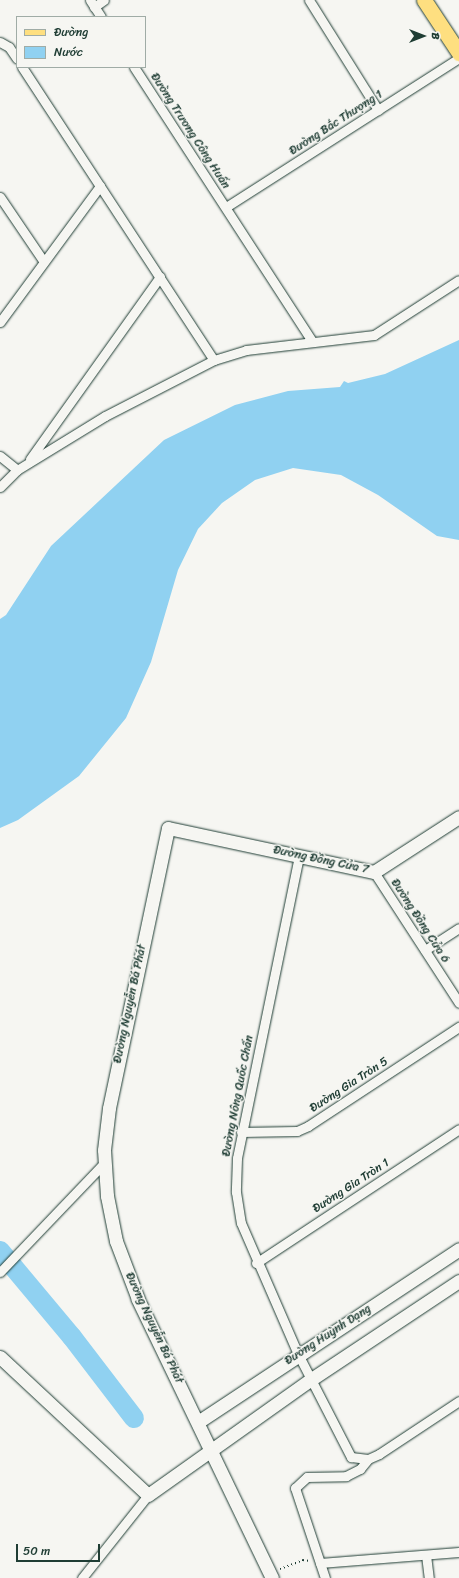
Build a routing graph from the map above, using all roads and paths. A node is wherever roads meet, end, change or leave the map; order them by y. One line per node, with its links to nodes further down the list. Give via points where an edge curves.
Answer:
1 (104, 0): 4 (street)
2 (309, 0): 12 (street)
3 (424, 0): 7 (main road)
4 (92, 3): 5 (street)
5 (100, 16)
6 (0, 42): 8 (street, via 9,47)
7 (459, 53)
8 (16, 58)
9 (459, 58): 12 (street, Đường Bắc Thượng 1)
10 (23, 68): 13 (street)
11 (135, 68): 15 (street, Đường Trương Công Huấn)
12 (378, 110): 15 (street, Đường Bắc Thượng 1)
13 (100, 186): 16 (street); 17 (street)
14 (0, 197): 16 (street)
15 (226, 207): 20 (street, Đường Trương Công Huấn)
16 (44, 262): 19 (street)
17 (160, 277): 21 (street); 23 (street)
18 (459, 280): 20 (street, via 374,335)
19 (0, 322)
20 (312, 341): 21 (street, via 246,350)
21 (214, 360): 23 (street, via 105,416)
22 (0, 456): 24 (street)
23 (27, 464): 24 (street)
24 (16, 470): 25 (street)
25 (0, 487)
26 (459, 817): 29 (street, Đường Đồng Cửa 7)
27 (168, 828): 28 (street, Đường Đồng Cửa 7); 36 (street, Đường Nguyễn Bá Phát, via 114,1077)
28 (299, 856): 29 (street, Đường Đồng Cửa 7); 35 (street, Đường Nông Quốc Chấn)
29 (374, 872): 31 (street, Đường Đồng Cửa 6)
30 (459, 928): 31 (street)
31 (425, 950): 32 (street, Đường Đồng Cửa 6)
32 (459, 1003)
33 (459, 1026): 35 (street, Đường Gia Tròn 5, via 308,1126 285,1132)
34 (459, 1129): 38 (street, Đường Gia Tròn 1)
35 (241, 1132): 38 (street, Đường Nông Quốc Chấn, via 236,1192 241,1223)
36 (105, 1162): 39 (street); 45 (street, Đường Nguyễn Bá Phát, via 116,1241 138,1299)
37 (459, 1249): 41 (street, Đường Huỳnh Dạng)
38 (256, 1263): 41 (street, Đường Nông Quốc Chấn)
39 (0, 1272)
40 (459, 1281): 43 (street)
41 (298, 1354): 43 (street, Đường Nông Quốc Chấn); 45 (street, Đường Huỳnh Dạng)
42 (0, 1357): 48 (street)
43 (310, 1380): 46 (street); 47 (street, Đường Nông Quốc Chấn, via 348,1453 358,1459)
44 (459, 1401): 47 (street)
45 (198, 1422): 46 (street, Đường Nguyễn Bá Phát)
46 (212, 1451): 48 (street); 52 (street, Đường Nguyễn Bá Phát)
47 (368, 1459): 51 (street, via 360,1469 346,1476 306,1477 295,1488)
48 (148, 1495): 53 (street)
49 (459, 1552): 50 (street)
50 (426, 1555): 51 (street); 55 (street)
51 (320, 1563): 52 (path, via 303,1560); 54 (street)
52 (271, 1576)
53 (82, 1578)
54 (325, 1578)
55 (429, 1578)

